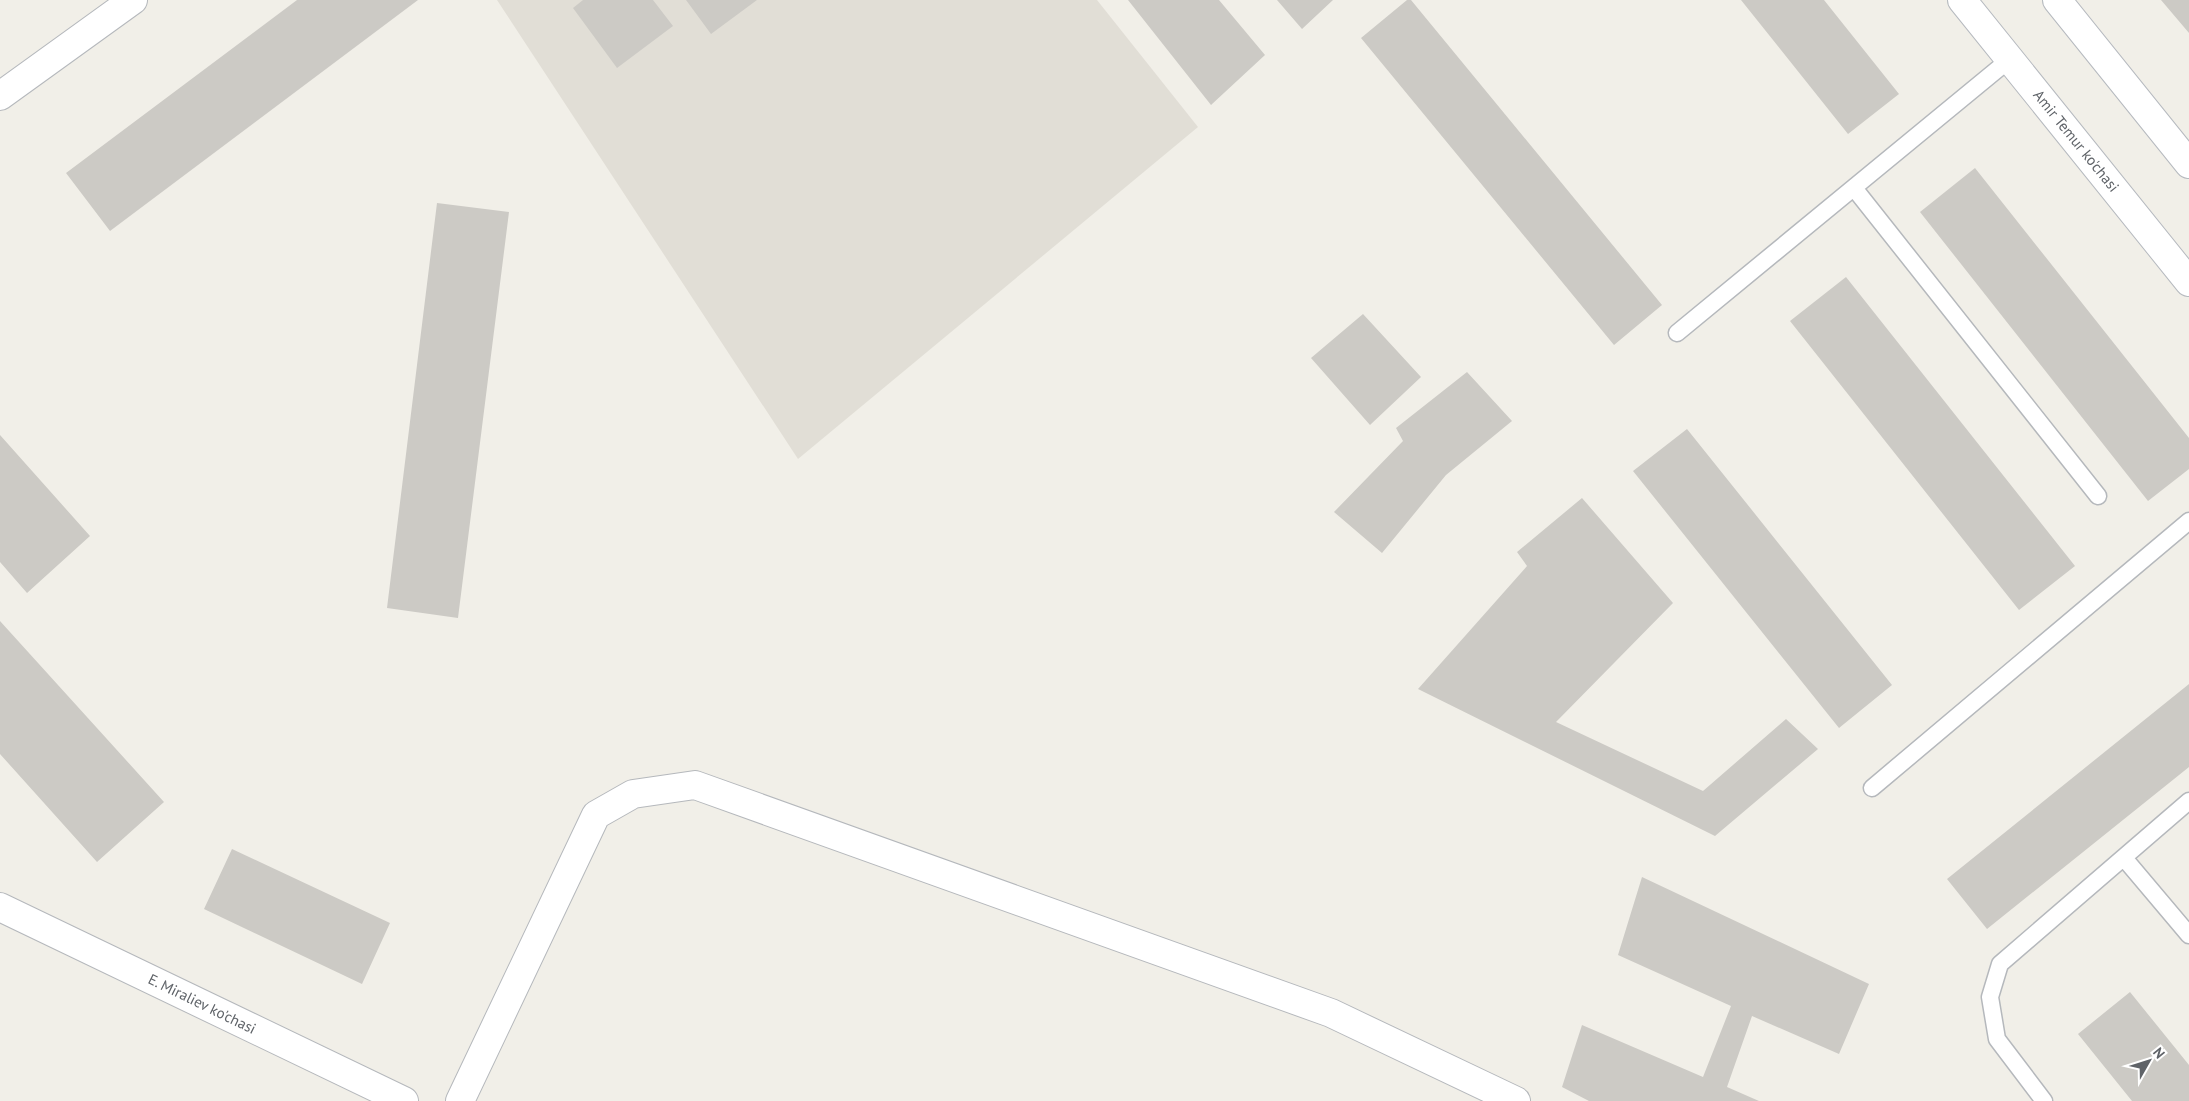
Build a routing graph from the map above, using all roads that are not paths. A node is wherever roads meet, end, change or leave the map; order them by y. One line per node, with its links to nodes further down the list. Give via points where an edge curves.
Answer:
1 (132, 0): 5 (street)
2 (2056, 0): 6 (street)
3 (1972, 3): 4 (street, Amir Temur ko'chasi)
4 (2010, 60): 7 (lane); 8 (street, Amir Temur ko'chasi)
5 (0, 96)
6 (2189, 164)
7 (1854, 188): 9 (lane); 10 (lane)
8 (2189, 282)
9 (1677, 333)
10 (2098, 496)
11 (2189, 521): 12 (lane)
12 (1872, 788)
13 (2189, 801): 14 (lane)
14 (2124, 858): 16 (lane); 20 (lane, via 2000,964 1990,997 1996,1039)
15 (0, 908): 17 (street, E. Miraliev ko'chasi)
16 (2189, 935)
17 (404, 1101)
18 (460, 1101): 19 (street, via 596,814 632,794 694,785 1330,1013)
19 (1516, 1101)
20 (2044, 1101)

